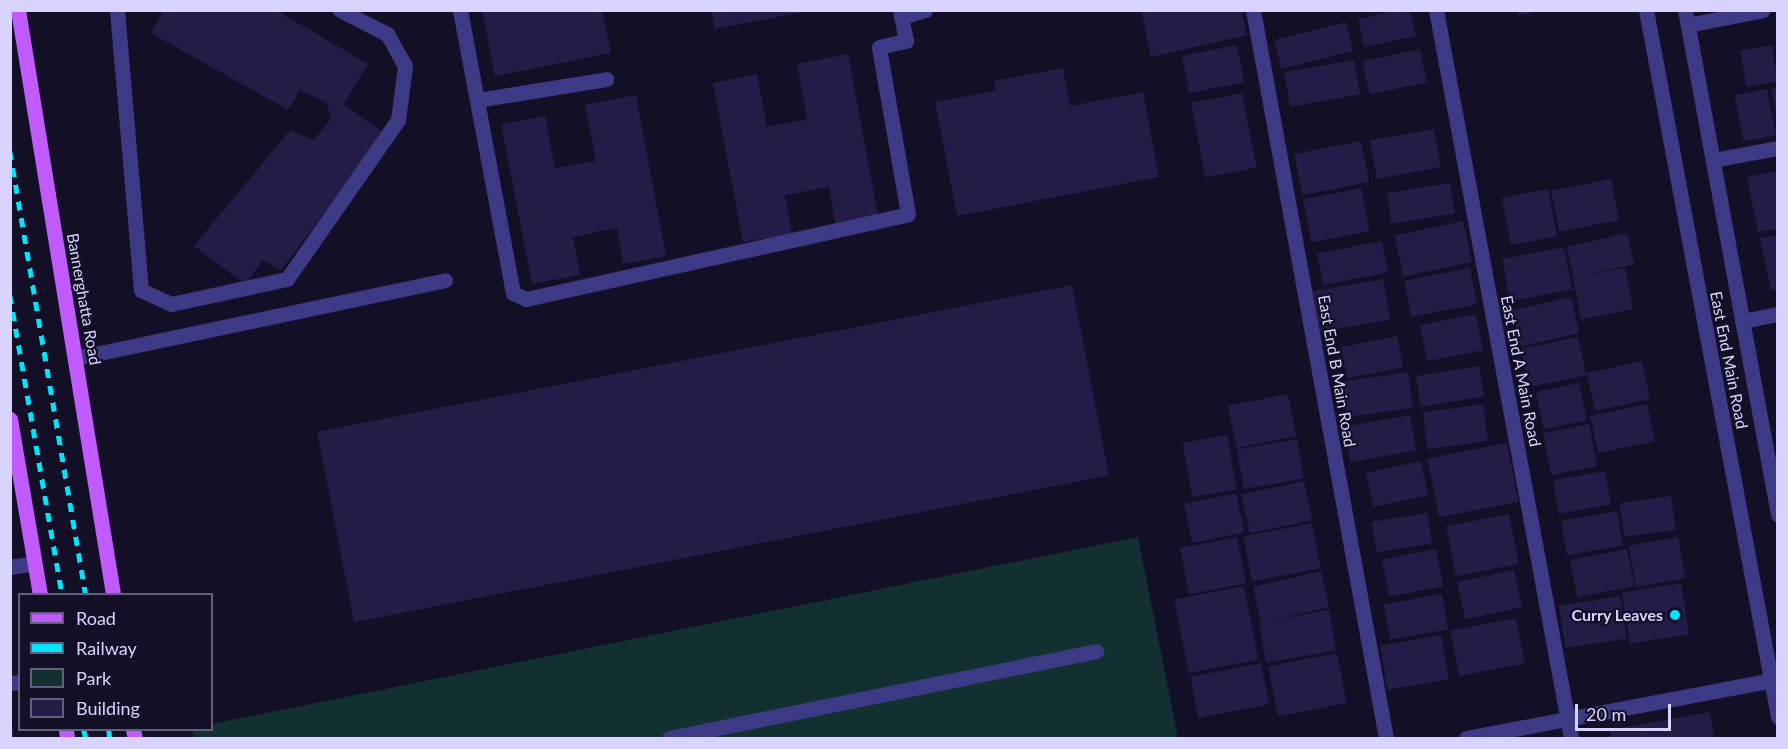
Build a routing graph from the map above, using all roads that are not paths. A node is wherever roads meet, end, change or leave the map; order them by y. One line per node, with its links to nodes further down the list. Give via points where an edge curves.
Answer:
1 (25, 10): 10 (street)
2 (117, 10): 3 (street, via 141,290 171,304 286,279 398,120 405,66 387,34)
3 (340, 10)
4 (460, 10): 14 (street)
5 (925, 10): 11 (street)
6 (1253, 10): 33 (street, East End B Main Road)
7 (1436, 10): 31 (street, East End A Main Road)
8 (1646, 10): 29 (street, East End Main Road)
9 (1763, 10): 12 (street)
10 (18, 11): 20 (main road, Bannerghatta Road)
11 (901, 14): 14 (street, via 906,41 879,47 908,214 526,299 513,293)
12 (1686, 18): 16 (street, East End Main Road)
13 (606, 79): 14 (street)
14 (477, 100)
15 (1778, 148): 16 (street)
16 (1713, 160): 19 (street, East End Main Road)
17 (445, 280): 20 (street)
18 (1778, 314): 19 (street)
19 (1742, 321): 22 (street, East End Main Road)
20 (76, 358): 27 (main road, Bannerghatta Road)
21 (10, 419): 24 (main road)
22 (1773, 467): 23 (street, East End Main Road)
23 (1778, 514)
24 (34, 563): 25 (street); 26 (main road)
25 (10, 567)
26 (40, 593)
27 (113, 593)
28 (1096, 651): 32 (street)
29 (1774, 680): 30 (street, East End Main Road); 31 (street)
30 (1778, 717)
31 (1568, 719): 34 (street); 35 (street, East End A Main Road)
32 (669, 738)
33 (1386, 738)
34 (1466, 738)
35 (1571, 738)

